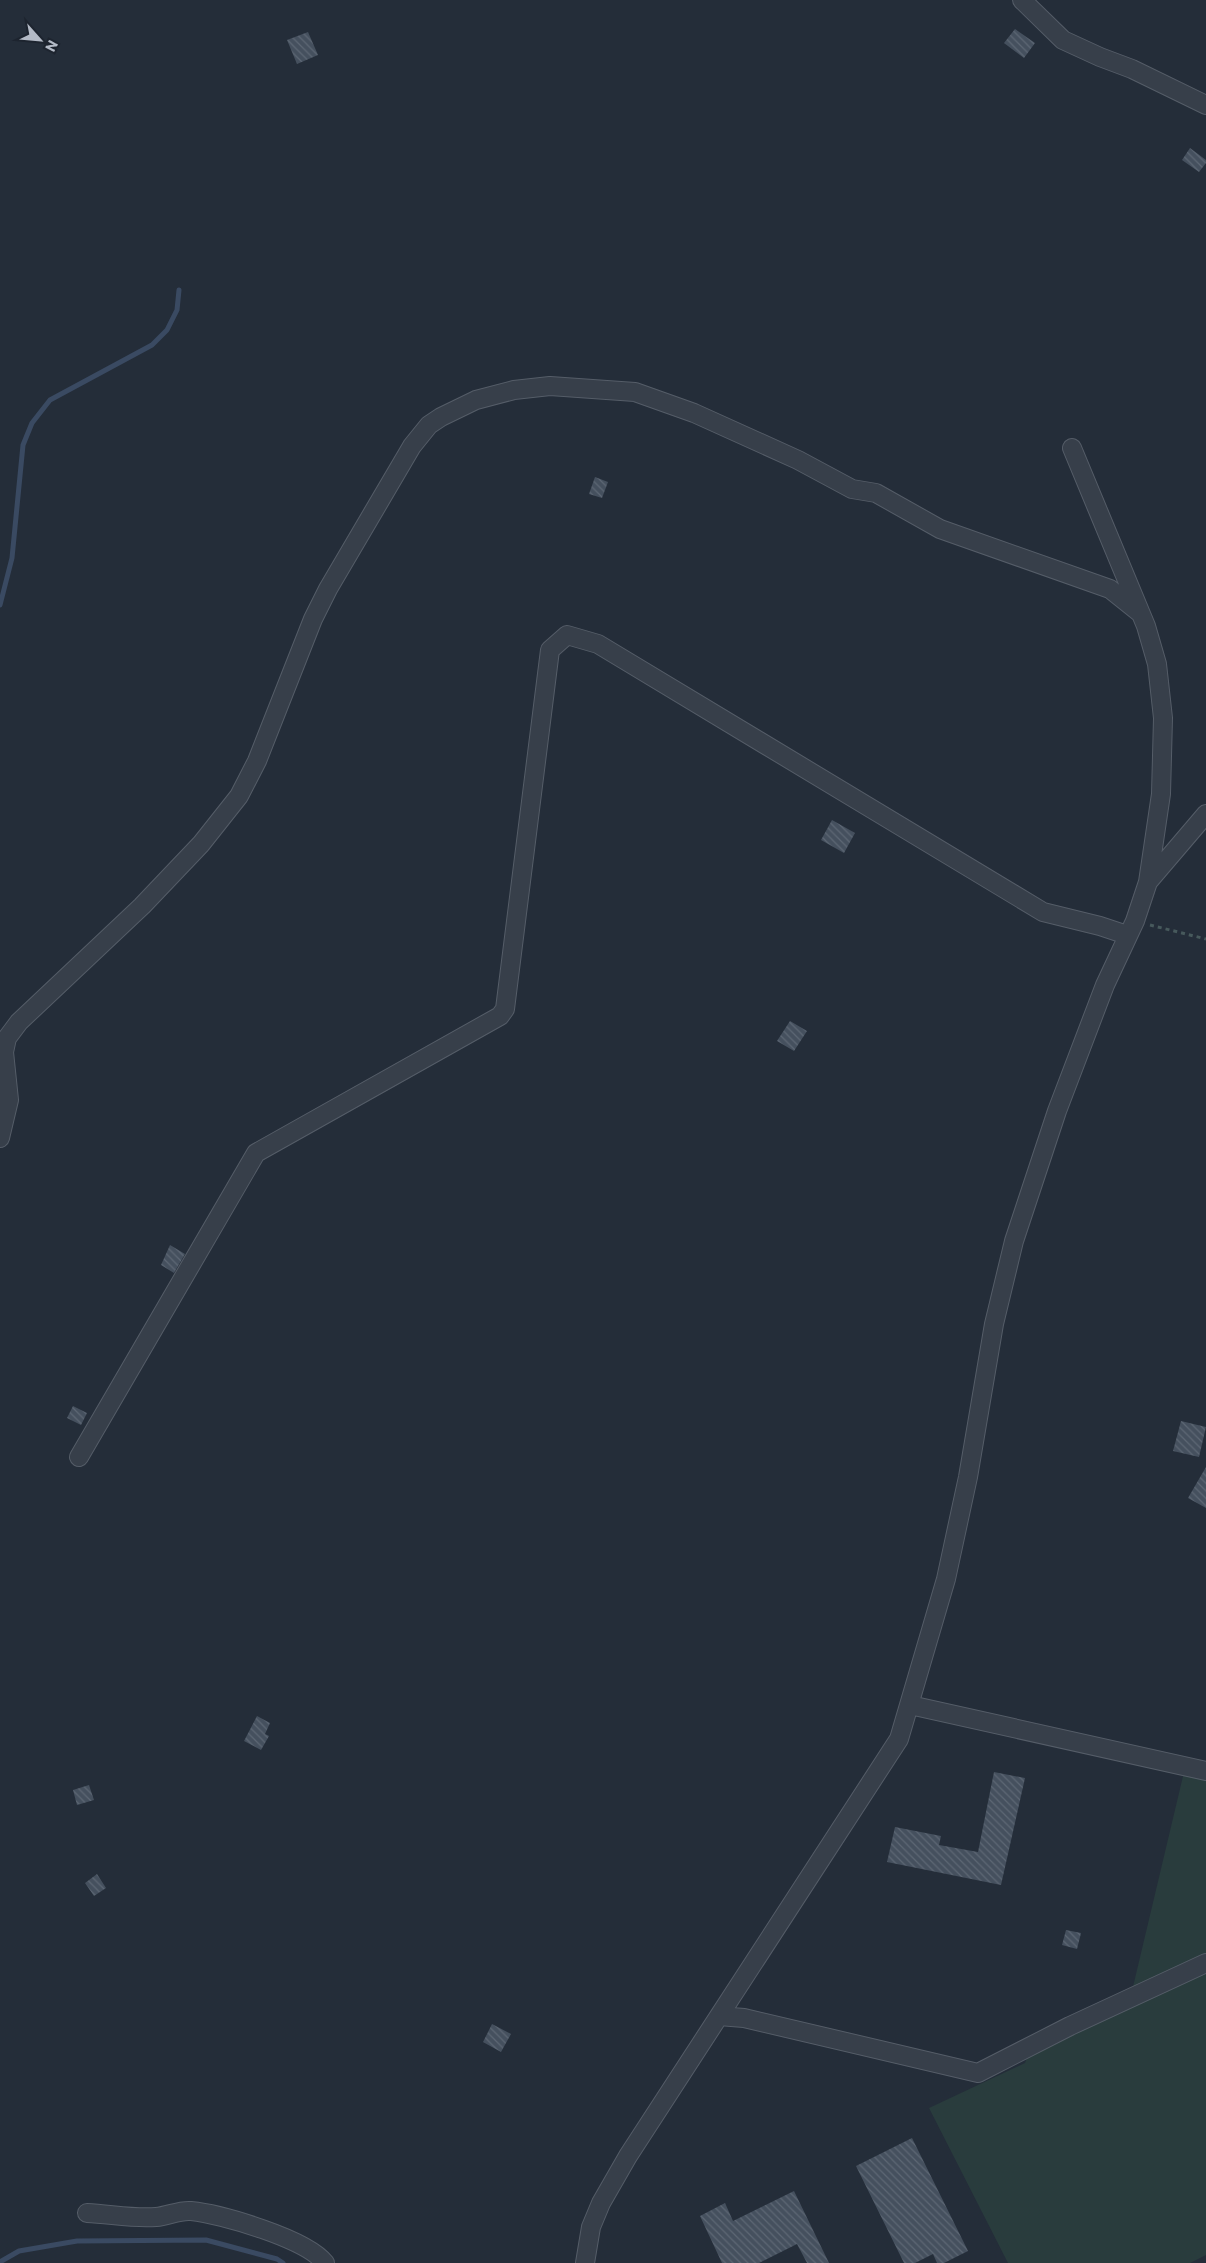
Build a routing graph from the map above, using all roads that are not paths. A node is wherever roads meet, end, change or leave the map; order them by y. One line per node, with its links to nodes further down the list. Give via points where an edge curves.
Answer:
1 (1022, 0): 2 (street, via 1063,40)
2 (1206, 105)
3 (1072, 448): 4 (street)
4 (1142, 615): 6 (street, via 1157,664 1163,718 1161,794); 8 (street, via 1110,589 940,530 876,493 852,489 798,460 666,402 635,392 550,386 514,390 476,400 441,416 429,425 407,455 328,589 258,762 240,796 201,844 142,906 19,1022 7,1038 4,1052 9,1100)
5 (1206, 814): 6 (street)
6 (1148, 882): 7 (street)
7 (1131, 928): 9 (street, via 1100,926 1043,912 598,644 567,635 550,650 505,1009 500,1016 256,1153); 10 (street, via 1105,985 1057,1111 1014,1241 994,1324 968,1477 948,1569)
8 (0, 1138)
9 (79, 1457)
10 (910, 1705): 11 (street); 13 (street, via 898,1739 884,1764)
11 (1206, 1771)
12 (1206, 1963): 13 (street, via 978,2073 744,2018)
13 (719, 2016): 16 (street, via 601,2203 591,2226)
14 (87, 2213): 15 (street, via 156,2217 188,2211 206,2214 289,2239)
15 (326, 2263)
16 (585, 2263)

